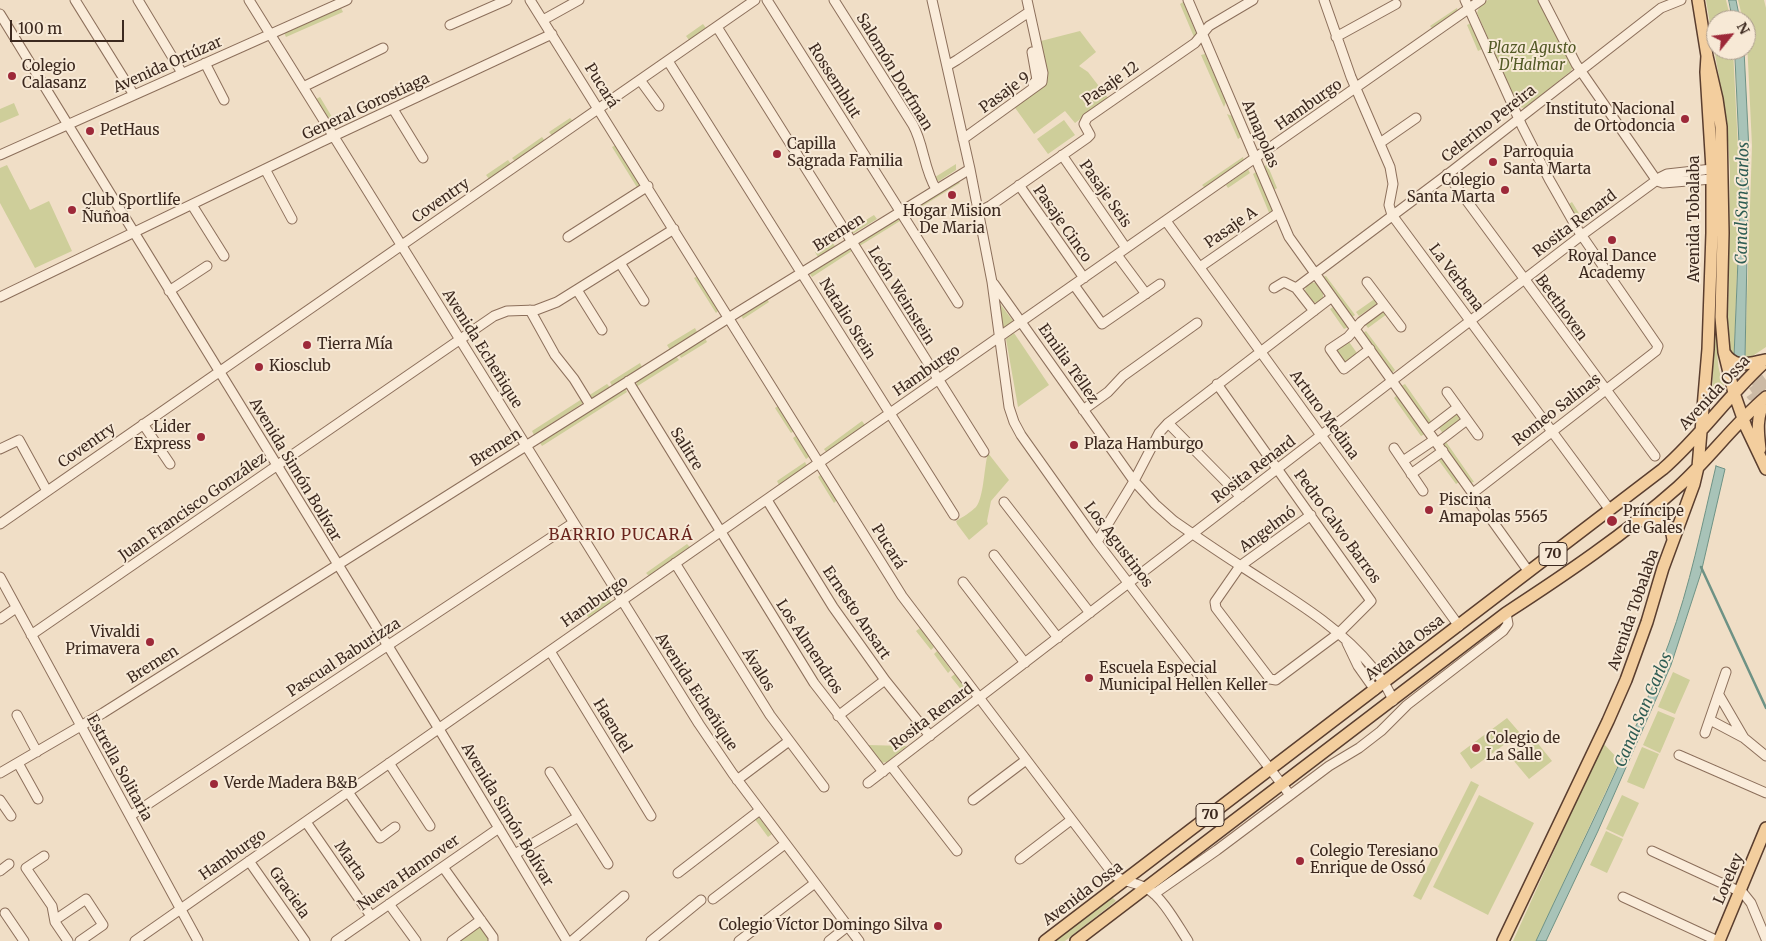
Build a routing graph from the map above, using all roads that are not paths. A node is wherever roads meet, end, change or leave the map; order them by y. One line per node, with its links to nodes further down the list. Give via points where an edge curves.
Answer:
1 (75, 0): 41 (street)
2 (138, 0): 37 (street)
3 (249, 0): 27 (street, Avenida Echeñique)
4 (507, 0): 25 (street)
5 (530, 0): 24 (street, Pucará)
6 (579, 0): 24 (street)
7 (755, 0): 26 (street, Coventry)
8 (767, 0): 65 (street, Rossemblut)
9 (834, 0): 63 (street, Salomón Dorfman, via 918,134 930,179)
10 (932, 0): 35 (street, Emilia Téllez)
11 (1027, 0): 22 (street, Pasaje 9)
12 (1188, 0): 29 (street, Amapolas)
13 (1253, 0): 29 (street, via 1209,26)
14 (1324, 0): 30 (street)
15 (1481, 0): 21 (street, Hamburgo)
16 (1543, 0): 36 (street)
17 (1681, 0): 36 (street, Celerino Pereira, via 1661,8)
18 (1698, 0): 59 (main road, Avenida Tobalaba, via 1707,56)
19 (340, 1): 27 (street, Avenida Ortúzar)
20 (1396, 4): 30 (street)
21 (1467, 4): 40 (street, Hamburgo); 47 (street)
22 (1029, 12): 35 (street); 49 (street, Pasaje 9, via 1043,73 1042,82)
23 (0, 14): 48 (street, Avenida Simón Bolívar)
24 (544, 20): 28 (street, Pucará)
25 (450, 26)
26 (716, 27): 33 (street, Coventry); 75 (street, León Weinstein)
27 (271, 34): 34 (street, Avenida Ortúzar); 39 (street, Avenida Echeñique)
28 (552, 34): 44 (street, Pucará); 45 (street, General Gorostiaga)
29 (1202, 34): 53 (street, Pasaje 12, via 1087,118 1084,124 1090,134); 55 (street, Amapolas)
30 (1336, 37): 40 (street)
31 (383, 48): 39 (street)
32 (1032, 52): 49 (street, via 1037,80)
33 (668, 60): 38 (street, Coventry); 83 (street, Natalio Stein)
34 (204, 63): 37 (street, Avenida Ortúzar); 42 (street)
35 (947, 66): 49 (street, Emilia Téllez)
36 (1580, 70): 47 (street, Celerino Pereira); 60 (street)
37 (182, 73): 41 (street, Avenida Ortúzar)
38 (640, 80): 43 (street); 44 (street, Coventry)
39 (303, 87): 50 (street, Avenida Echeñique)
40 (1356, 88): 51 (street); 55 (street, Hamburgo)
41 (134, 95): 48 (street, Avenida Ortúzar)
42 (224, 100)
43 (659, 106)
44 (599, 108): 62 (street, Pucará); 76 (street, Coventry)
45 (393, 109): 50 (street, General Gorostiaga); 54 (street)
46 (1416, 118): 51 (street)
47 (1518, 119): 58 (street, Celerino Pereira); 73 (street)
48 (68, 124): 52 (street, Avenida Ortúzar); 72 (street, Avenida Simón Bolívar)
49 (962, 136): 57 (street, Emilia Téllez)
50 (334, 137): 56 (street, General Gorostiaga); 76 (street, Avenida Echeñique)
51 (1380, 143): 68 (street, via 1393,176 1389,205)
52 (0, 155)
53 (1062, 155): 61 (street, Pasaje 12); 77 (street, Pasaje Seis)
54 (423, 158)
55 (1256, 159): 67 (street, Amapolas); 70 (street, Hamburgo)
56 (266, 169): 64 (street, General Gorostiaga); 69 (street)
57 (970, 169): 63 (street, Bremen); 66 (street, Emilia Téllez)
58 (1447, 174): 68 (street, Celerino Pereira); 86 (street, Beethoven)
59 (1715, 175): 60 (street, Rosita Renard, via 1667,174); 114 (main road, Avenida Tobalaba); 134 (main road, Avenida Tobalaba)
60 (1657, 181): 73 (street, Rosita Renard)
61 (1019, 185): 66 (street, Pasaje 12); 85 (street, Pasaje Cinco)
62 (648, 186): 71 (street, Pucará); 74 (street)
63 (936, 189): 65 (street, Bremen)
64 (192, 205): 72 (street, General Gorostiaga); 79 (street)
65 (899, 211): 75 (street, Bremen); 99 (street, Rossemblut)
66 (978, 212): 87 (street, Emilia Téllez)
67 (1278, 213): 82 (street, Pasaje A); 84 (street, Amapolas, via 1289,237)
68 (1392, 216): 84 (street, Celerino Pereira); 104 (street, La Verbena)
69 (292, 219)
70 (1166, 221): 77 (street, Hamburgo); 82 (street, Arturo Medina)
71 (674, 229): 80 (street, Juan Francisco González); 103 (street, Pucará)
72 (134, 233): 94 (street, Avenida Simón Bolívar); 96 (street, General Gorostiaga)
73 (1582, 235): 86 (street, Rosita Renard); 121 (street, Romeo Salinas, via 1658,348)
74 (568, 237)
75 (850, 241): 83 (street, Bremen); 117 (street, León Weinstein)
76 (402, 246): 111 (street, Avenida Echeñique); 116 (street, Coventry)
77 (1126, 248): 78 (street, Hamburgo)
78 (1117, 255): 85 (street, Hamburgo); 95 (street)
79 (224, 256)
80 (620, 263): 93 (street, Juan Francisco González); 98 (street)
81 (207, 266): 94 (street)
82 (1200, 267): 113 (street, Arturo Medina)
83 (802, 272): 103 (street, Bremen); 128 (street, Natalio Stein)
84 (1315, 274): 92 (street); 97 (street, Amapolas)
85 (1084, 278): 90 (street, Hamburgo)
86 (1524, 280): 104 (street, Rosita Renard); 121 (street, Beethoven)
87 (992, 282): 105 (street, Emilia Téllez); 110 (street, Los Agustinos)
88 (1367, 282): 100 (street)
89 (1160, 284): 95 (street)
90 (1074, 285): 95 (street, via 1102,324); 105 (street, Hamburgo)
91 (1274, 288): 92 (street, via 1284,282)
92 (1296, 288): 102 (street)
93 (577, 290): 101 (street, Juan Francisco González, via 544,308); 109 (street)
94 (169, 291): 116 (street, Avenida Simón Bolívar)
95 (1146, 294)
96 (0, 297)
97 (1332, 297): 102 (street); 108 (street, Amapolas)
98 (644, 301)
99 (958, 303)
100 (1384, 305): 107 (street); 108 (street)
101 (530, 310): 111 (street, Juan Francisco González, via 507,311 494,316); 125 (street, via 555,355)
102 (1314, 311): 113 (street)
103 (729, 317): 119 (street, Bremen); 147 (street, Pucará)
104 (1470, 321): 118 (street, Rosita Renard); 135 (street, La Verbena)
105 (1021, 322): 110 (street, Hamburgo); 127 (street, Emilia Téllez)
106 (1197, 323): 127 (street, via 1123,376)
107 (1400, 327)
108 (1355, 329): 112 (street, Amapolas); 112 (street, via 1330,349 1344,369)
109 (602, 330)
110 (1000, 337): 117 (street, Hamburgo); 169 (street, Los Agustinos, via 1014,422)
111 (460, 338): 139 (street, Avenida Echeñique); 149 (street, Juan Francisco González)
112 (1370, 349): 118 (street, Amapolas)
113 (1261, 352): 120 (street); 137 (street, Arturo Medina)
114 (1724, 352): 115 (main road, via 1738,364); 123 (main road, Avenida Tobalaba)
115 (1766, 360): 123 (main road, Avenida Ossa / 70)
116 (219, 372): 132 (street, Coventry); 149 (street, Avenida Simón Bolívar)
117 (938, 380): 128 (street, Hamburgo); 143 (street, León Weinstein)
118 (1393, 381): 133 (street, Amapolas); 137 (street, Rosita Renard)
119 (628, 382): 125 (street, Bremen); 167 (street, Salitre)
120 (1217, 384): 131 (street); 152 (street, Pedro Calvo Barros)
121 (1605, 390): 135 (street, Romeo Salinas); 144 (street, Beethoven)
122 (1447, 392): 126 (street)
123 (1734, 393): 129 (main road, Avenida Tobalaba); 134 (main road, Avenida Ossa / 70)
124 (1766, 398): 129 (main road, 70); 145 (main road, via 1758,421)
125 (590, 405): 139 (street, Bremen)
126 (1458, 408): 130 (street); 133 (street)
127 (1084, 410): 154 (street, Emilia Téllez)
128 (890, 414): 147 (street, Hamburgo); 162 (street, Natalio Stein)
129 (1743, 418): 145 (main road, Avenida Tobalaba); 150 (main road, 70)
130 (1467, 420): 136 (street); 138 (street)
131 (1168, 422): 154 (street); 158 (street)
132 (143, 424): 148 (street); 155 (street, Coventry)
133 (1428, 430): 138 (street, Amapolas)
134 (1702, 430): 150 (main road, Avenida Tobalaba); 161 (main road, Avenida Ossa / 70, via 1670,462)
135 (1552, 431): 157 (street, Romeo Salinas); 161 (street, La Verbena)
136 (1478, 435)
137 (1322, 436): 152 (street, Rosita Renard); 185 (street, Arturo Medina)
138 (1436, 441): 142 (street, Amapolas); 146 (street)
139 (526, 446): 165 (street, Avenida Echeñique); 173 (street, Bremen)
140 (1394, 448): 146 (street)
141 (0, 449): 155 (street, via 19,440)
142 (1443, 451): 153 (street); 157 (street, Amapolas)
143 (984, 452)
144 (1655, 456)
145 (1761, 458): 151 (main road, Avenida Tobalaba)
146 (1403, 461): 153 (street)
147 (819, 463): 159 (street, Hamburgo); 196 (street, Pucará, via 902,596)
148 (170, 464)
149 (276, 466): 173 (street, Avenida Simón Bolívar); 187 (street, Juan Francisco González)
150 (1698, 467): 164 (main road, 70); 170 (main road, Avenida Tobalaba)
151 (1766, 469)
152 (1278, 470): 158 (street, Rosita Renard); 163 (street, Pedro Calvo Barros)
153 (1412, 474): 156 (street)
154 (1134, 481): 168 (street, Emilia Téllez, via 1155,504); 169 (street)
155 (47, 491): 166 (street, Coventry)
156 (1423, 491)
157 (1473, 493): 175 (street, Amapolas)
158 (1241, 497): 168 (street, Rosita Renard)
159 (767, 500): 167 (street, Hamburgo); 193 (street, Ernesto Ansart, via 833,607)
160 (1004, 502): 183 (street)
161 (1610, 510): 175 (main road, Avenida Ossa / 70)
162 (954, 515)
163 (1311, 515): 174 (street, Angelmó); 186 (street, Pedro Calvo Barros, via 1372,601)
164 (1636, 521): 170 (main road, via 1662,522 1670,529); 182 (main road, 70, via 1579,565)
165 (573, 523): 180 (street, Avenida Echeñique); 189 (street, Pascual Baburizza)
166 (0, 524)
167 (721, 531): 172 (street, Hamburgo); 199 (street, Los Almendros, via 814,683)
168 (1193, 534): 174 (street, Emilia Téllez); 178 (street, Rosita Renard)
169 (1097, 542): 178 (street, Los Agustinos)
170 (1672, 542): 286 (main road, Avenida Tobalaba, via 1618,700)
171 (994, 555): 188 (street)
172 (675, 563): 180 (street, Hamburgo); 206 (street, Ávalos)
173 (337, 564): 189 (street, Avenida Simón Bolívar); 201 (street, Bremen)
174 (1240, 566): 186 (street, Emilia Téllez); 186 (street, via 1215,605 1270,679 1276,680)
175 (1529, 572): 179 (main road, Avenida Ossa / 70)
176 (0, 577): 181 (street, Estrella Solitaria)
177 (963, 582): 191 (street)
178 (1129, 584): 183 (street, Rosita Renard); 215 (street, Los Agustinos)
179 (1496, 598): 182 (main road); 185 (main road, Avenida Ossa / 70)
180 (621, 601): 190 (street, Hamburgo); 217 (street, Avenida Echeñique)
181 (16, 608): 184 (street); 187 (street, Estrella Solitaria)
182 (1506, 613): 197 (main road, 70); 223 (street, via 1508,624 1499,635 1407,705 1359,748)
183 (1090, 614): 188 (street, Rosita Renard)
184 (2, 618)
185 (1459, 626): 194 (main road, Avenida Ossa / 70)
186 (1339, 633): 194 (street, Emilia Téllez, via 1346,640 1358,666)
187 (31, 635): 201 (street, Estrella Solitaria)
188 (1058, 638): 191 (street, Rosita Renard)
189 (387, 646): 202 (street, Avenida Simón Bolívar); 229 (street, Pascual Baburizza)
190 (550, 651): 202 (street, Hamburgo); 230 (street, Haendel)
191 (1026, 663): 196 (street, Rosita Renard)
192 (1726, 672): 195 (street)
193 (885, 680): 199 (street); 204 (street, Ernesto Ansart)
194 (1380, 686): 197 (street, Emilia Téllez); 215 (main road, Avenida Ossa / 70)
195 (1719, 695): 200 (street); 205 (street)
196 (979, 698): 204 (street, Rosita Renard); 210 (street, Pucará)
197 (1393, 700): 219 (main road, 70)
198 (17, 715): 207 (street)
199 (838, 716): 214 (street, Los Almendros)
200 (1710, 720): 203 (street); 205 (street)
201 (81, 726): 207 (street, Bremen); 229 (street, Estrella Solitaria)
202 (439, 729): 212 (street, Hamburgo); 236 (street, Avenida Simón Bolívar)
203 (1705, 733)
204 (930, 736): 214 (street, Rosita Renard)
205 (1744, 738): 209 (street)
206 (788, 741): 217 (street); 220 (street, Ávalos)
207 (37, 752): 211 (street, Bremen)
208 (1679, 755): 222 (street)
209 (1766, 756)
210 (1026, 760): 226 (street); 232 (street, Pucará)
211 (18, 762): 213 (street, Bremen); 224 (street)
212 (389, 764): 221 (street, Hamburgo); 234 (street)
213 (2, 769)
214 (887, 769): 218 (street, Rosita Renard); 239 (street, Los Almendros)
215 (1270, 770): 219 (street, Los Agustinos); 250 (main road, Avenida Ossa / 70)
216 (550, 772): 231 (street)
217 (737, 780): 227 (street, Avenida Echeñique)
218 (868, 783)
219 (1282, 784): 223 (street, Los Agustinos); 253 (main road, 70)
220 (824, 787)
221 (348, 792): 233 (street, Hamburgo); 235 (street, via 380,838)
222 (1766, 793)
223 (1290, 795): 253 (street, via 1217,850)
224 (38, 799)
225 (0, 800): 228 (street)
226 (973, 800)
227 (760, 810): 238 (street, Avenida Echeñique); 249 (street)
228 (11, 816)
229 (130, 816): 259 (street, Estrella Solitaria)
230 (651, 816)
231 (578, 817): 241 (street); 246 (street)
232 (1071, 820): 243 (street); 250 (street, Pucará, via 1113,874)
233 (306, 822): 244 (street, Hamburgo); 261 (street, Marta)
234 (430, 826)
235 (395, 827)
236 (499, 828): 241 (street, Avenida Simón Bolívar); 247 (street, Nueva Hannover)
237 (1766, 828): 252 (main road, Loreley)
238 (785, 844): 251 (street, Avenida Echeñique); 256 (street)
239 (957, 851)
240 (1652, 851): 252 (street)
241 (515, 854): 277 (street, Avenida Simón Bolívar)
242 (44, 856): 262 (street, via 26,868 52,906)
243 (1020, 860)
244 (249, 861): 259 (street, Hamburgo); 273 (street, Graciela)
245 (9, 864): 248 (street)
246 (608, 864)
247 (443, 867): 258 (street, Nueva Hannover); 263 (street)
248 (0, 870)
249 (678, 873)
250 (1125, 881): 253 (street, Pucará); 283 (main road, Avenida Ossa / 70)
251 (815, 883): 264 (street, Avenida Echeñique); 280 (street)
252 (1740, 890): 265 (street); 287 (main road, Loreley)
253 (1150, 891): 284 (main road, 70); 285 (street)
254 (624, 896): 278 (street)
255 (1624, 897): 287 (street)
256 (713, 899)
257 (701, 900): 279 (street)
258 (389, 904): 261 (street, Nueva Hannover); 275 (street)
259 (180, 909): 271 (street, Hamburgo); 272 (street, Estrella Solitaria)
260 (5, 913): 268 (street)
261 (371, 916): 274 (street, Nueva Hannover)
262 (55, 920): 269 (street); 270 (street, via 86,899 103,925)
263 (481, 920): 267 (street); 276 (street)
264 (848, 926): 281 (street); 282 (street, Avenida Echeñique)
265 (1764, 928): 266 (street)
266 (1766, 939)
267 (494, 940)
268 (24, 941)
269 (68, 941)
270 (80, 941)
271 (134, 941)
272 (198, 941)
273 (305, 941)
274 (336, 941)
275 (416, 941)
276 (452, 941)
277 (567, 941)
278 (572, 941)
279 (651, 941)
280 (738, 941)
281 (829, 941)
282 (859, 941)
283 (1045, 941)
284 (1076, 941)
285 (1188, 941)
286 (1503, 941)
287 (1718, 941)

